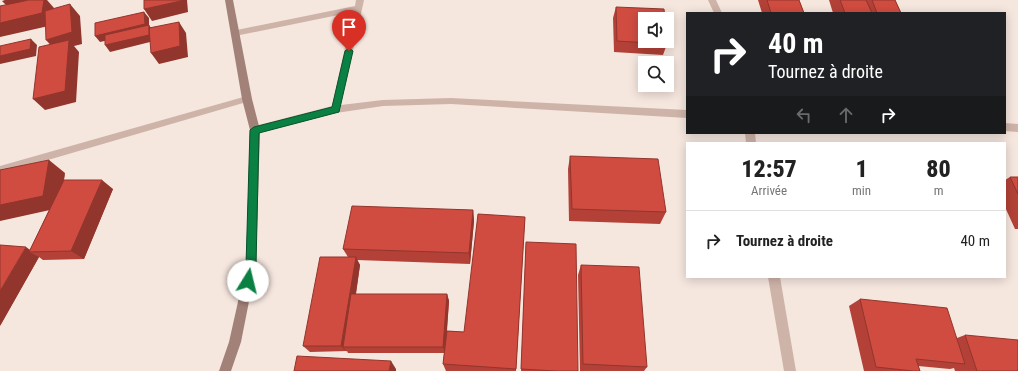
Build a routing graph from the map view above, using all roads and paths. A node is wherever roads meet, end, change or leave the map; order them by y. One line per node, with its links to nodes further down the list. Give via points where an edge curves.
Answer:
1 (229, 0): 5 (street)
2 (712, 0): 4 (street)
3 (359, 4): 5 (street); 7 (street)
4 (718, 12)
5 (235, 33): 6 (street)
6 (247, 99): 11 (street); 12 (street)
7 (336, 109): 8 (street, via 383,103 451,101); 11 (street)
8 (686, 114)
9 (1006, 127): 10 (street)
10 (1018, 128)
11 (254, 130): 14 (street, via 251,266 235,342)
12 (0, 170)
13 (774, 278): 15 (street)
14 (225, 371)
15 (790, 371)

